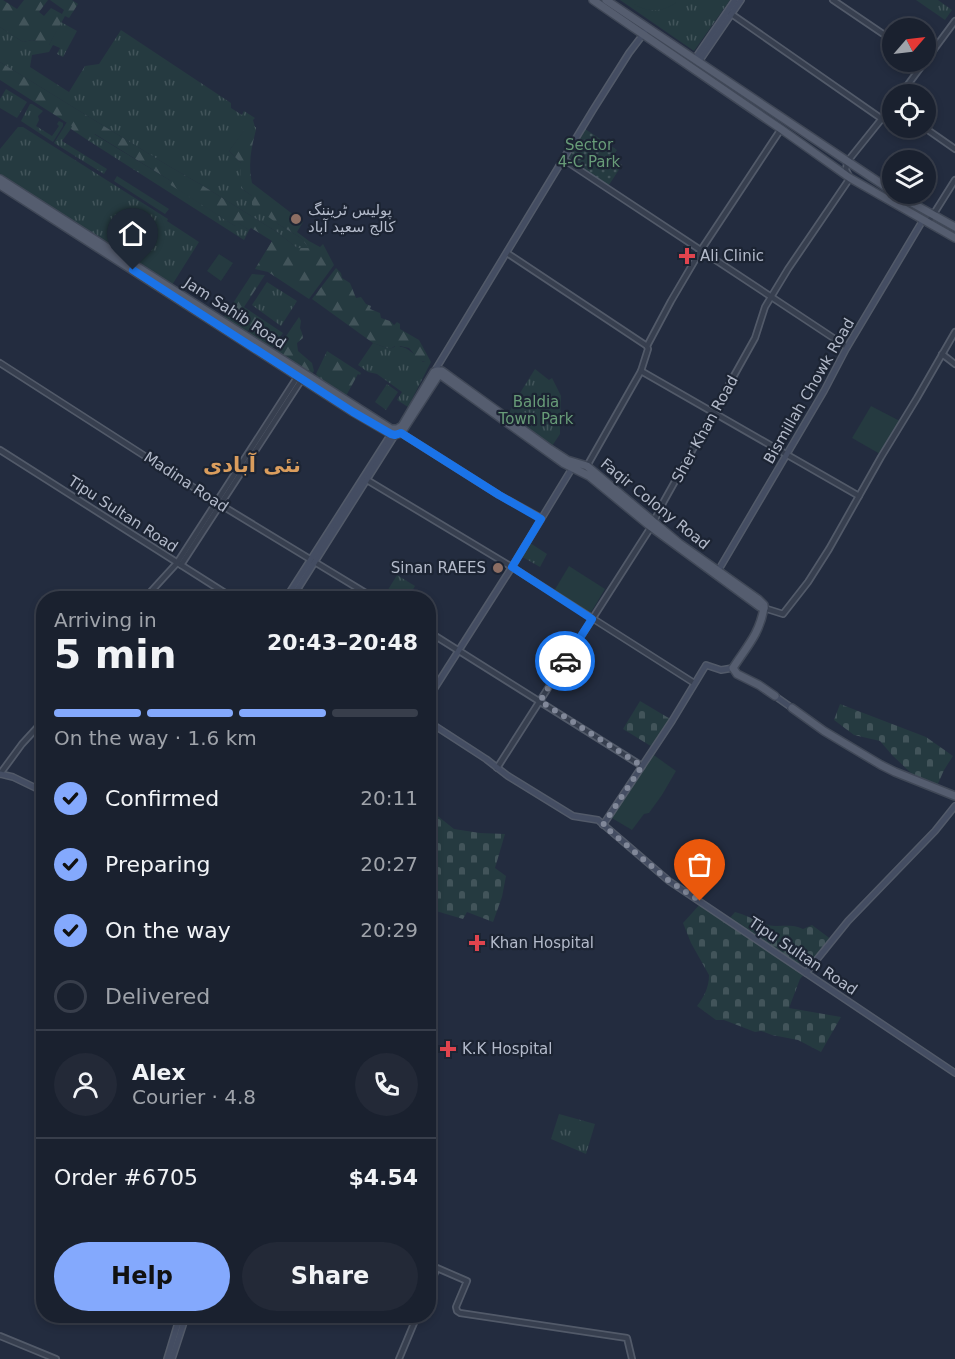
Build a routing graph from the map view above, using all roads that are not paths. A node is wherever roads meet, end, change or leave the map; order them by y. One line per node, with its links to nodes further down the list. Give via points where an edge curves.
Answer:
1 (593, 0): 10 (main road)
2 (606, 0): 8 (main road)
3 (735, 0): 6 (main road)
4 (741, 0): 6 (main road)
5 (833, 0): 9 (street)
6 (729, 13): 12 (main road); 14 (street)
7 (955, 21): 11 (street)
8 (649, 29): 10 (main road); 12 (main road)
9 (882, 33)
10 (642, 34): 13 (main road); 18 (main road)
11 (936, 47)
12 (696, 60): 13 (main road); 19 (main road)
13 (692, 68): 15 (main road)
14 (882, 119): 19 (street)
15 (781, 129): 20 (main road); 30 (street)
16 (936, 136): 17 (street)
17 (955, 149)
18 (563, 159): 30 (street); 31 (main road)
19 (847, 162): 20 (street); 23 (main road)
20 (850, 178): 27 (main road); 32 (street, Sher Khan Road)
21 (0, 179): 41 (main road, Jam Sahib Road)
22 (955, 180): 26 (street)
23 (882, 184)
24 (0, 186): 41 (main road, Jam Sahib Road)
25 (915, 204): 26 (main road)
26 (933, 214): 27 (street); 28 (main road)
27 (926, 221): 29 (main road); 35 (main road, Bismillah Chowk Road)
28 (955, 227)
29 (955, 238)
30 (701, 250): 32 (street); 34 (street)
31 (507, 253): 34 (street); 40 (main road)
32 (771, 297): 35 (street); 42 (street, Sher Khan Road, via 755,339)
33 (955, 332): 36 (street)
34 (647, 346): 39 (street)
35 (847, 347): 45 (main road, Bismillah Chowk Road)
36 (942, 354): 38 (street); 50 (street)
37 (0, 363): 51 (street, Madina Road)
38 (955, 364)
39 (641, 371): 42 (street); 47 (street)
40 (438, 373): 41 (main road, Jam Sahib Road, via 402,426 394,430); 43 (main road); 46 (main road, Faqir Colony Road)
41 (301, 375): 43 (main road, Jam Sahib Road, via 353,412); 51 (street)
42 (714, 412): 45 (street); 53 (street, Sher Khan Road)
43 (396, 434): 49 (main road); 52 (street); 54 (main road)
44 (0, 450): 55 (street, Tipu Sultan Road)
45 (786, 455): 50 (street); 57 (main road, Bismillah Chowk Road)
46 (573, 466): 47 (main road, Faqir Colony Road); 48 (main road, Faqir Colony Road); 52 (main road)
47 (587, 466): 48 (street); 53 (main road, Faqir Colony Road)
48 (581, 473): 53 (main road, Faqir Colony Road)
49 (367, 480): 54 (main road); 56 (street)
50 (859, 496): 63 (street, via 808,582 785,612)
51 (219, 503): 54 (street, Madina Road); 55 (street)
52 (541, 519): 56 (main road)
53 (652, 525): 57 (main road, Faqir Colony Road); 64 (street, Sher Khan Road)
54 (313, 561): 60 (main road); 61 (main road); 62 (street, Madina Road)
55 (179, 564): 58 (street); 59 (street, Tipu Sultan Road)
56 (512, 567): 64 (street); 66 (main road)
57 (717, 572): 63 (main road, Faqir Colony Road)
58 (152, 591)
59 (222, 591)
60 (291, 591)
61 (296, 591)
62 (362, 591)
63 (764, 608): 67 (main road, via 754,638)
64 (592, 619): 68 (street); 71 (street, Sher Khan Road)
65 (436, 636): 66 (street)
66 (458, 650): 69 (main road); 71 (street)
67 (733, 668): 68 (main road, via 721,670 705,665); 70 (main road)
68 (694, 683): 75 (main road)
69 (436, 686)
70 (775, 696): 72 (main road)
71 (540, 701): 75 (street); 76 (street, Sher Khan Road)
72 (792, 708): 79 (main road, via 881,765)
73 (436, 727): 76 (main road, Tipu Sultan Road)
74 (36, 729): 77 (street)
75 (642, 766): 81 (main road)
76 (497, 768): 81 (main road, Tipu Sultan Road, via 573,816 598,820)
77 (0, 774): 78 (main road)
78 (36, 788)
79 (955, 796)
80 (955, 806): 82 (main road, via 848,921)
81 (603, 825): 82 (main road, Tipu Sultan Road, via 669,881)
82 (806, 973): 83 (main road, Tipu Sultan Road)
83 (955, 1073)
84 (436, 1270): 93 (street, via 467,1281 456,1307 460,1313 627,1338)
85 (178, 1323): 90 (main road)
86 (184, 1323): 91 (main road)
87 (414, 1323): 92 (street)
88 (0, 1336): 89 (street)
89 (56, 1359)
90 (167, 1359)
91 (172, 1359)
92 (399, 1359)
93 (632, 1359)

